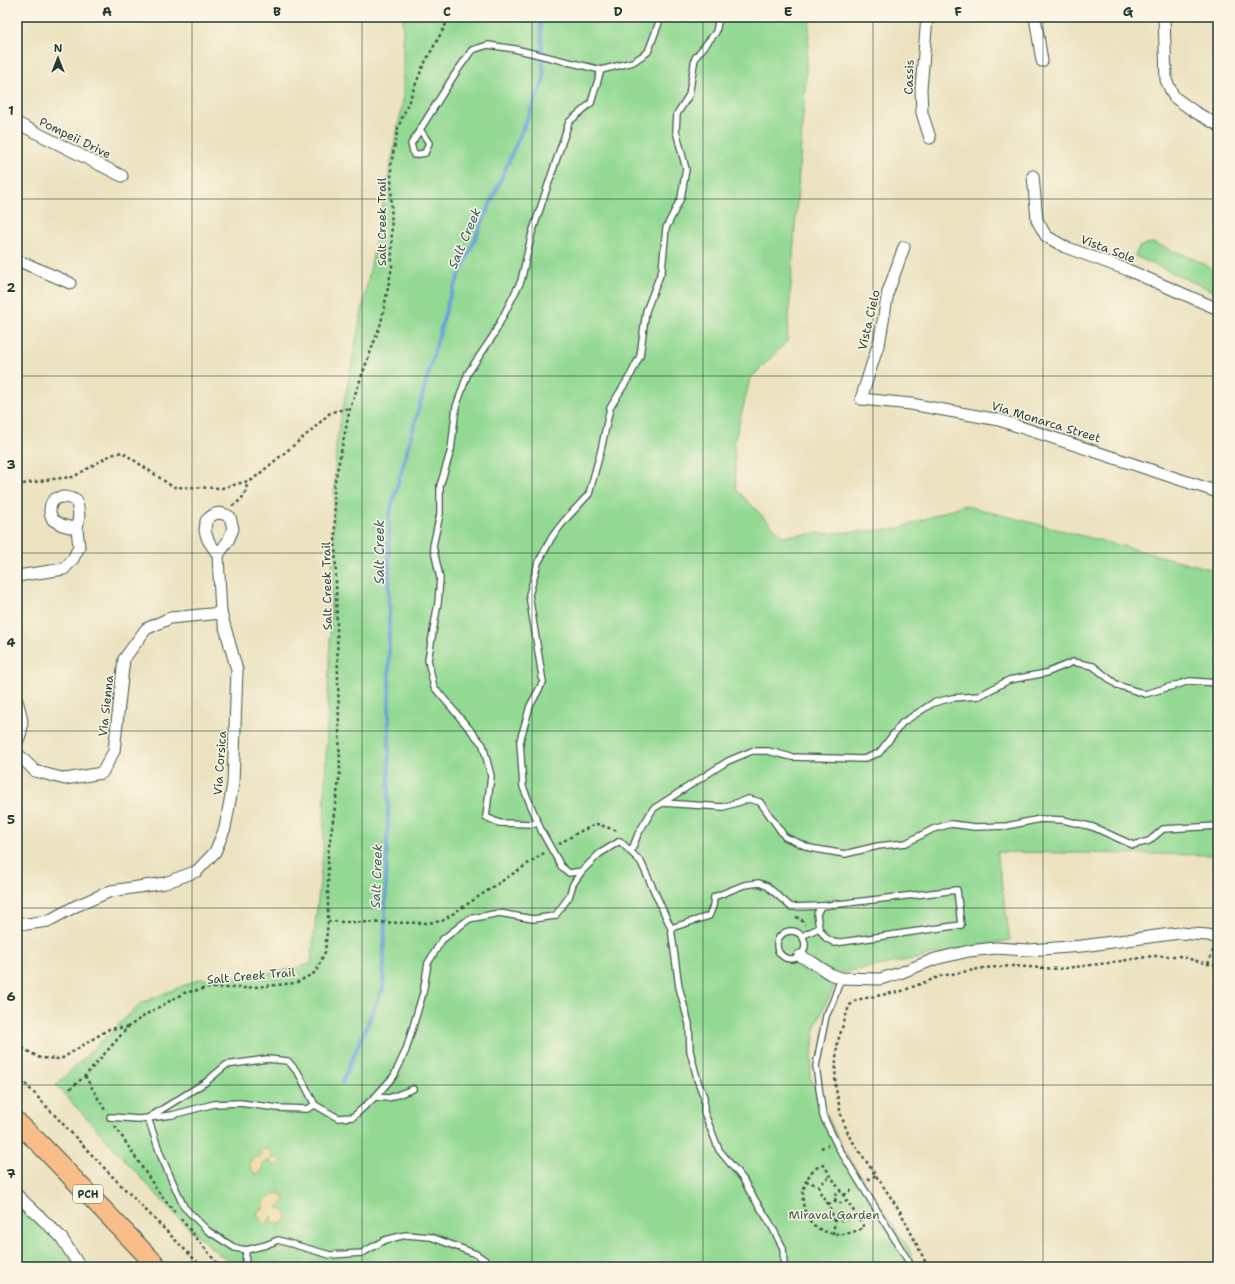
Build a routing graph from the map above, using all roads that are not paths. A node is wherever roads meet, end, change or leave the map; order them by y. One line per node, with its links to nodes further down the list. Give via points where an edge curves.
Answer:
1 (661, 17): 7 (lane, via 648,52 633,62)
2 (719, 17): 29 (lane, via 716,32 695,58 689,95 677,114 676,131 686,169 681,198 666,228 662,270 646,311 640,356 610,408 589,494 552,537 538,562 529,595 543,682 530,706 520,741 523,787)
3 (927, 17): 11 (street, Cassis, via 921,89 922,113)
4 (1035, 17): 6 (street)
5 (1164, 17): 9 (street, via 1166,80 1174,97)
6 (1042, 61)
7 (600, 70): 10 (lane, via 514,49 488,45 472,50); 29 (lane, via 591,103 569,122 532,233 521,281 494,336 468,373 463,386 456,407 452,450 440,486 440,514 433,546 440,578 428,660 434,687 483,746 491,776 486,817 499,823)
8 (17, 123): 12 (street, Pompeii Drive)
9 (1218, 125)
10 (421, 131)
11 (930, 138)
12 (122, 176)
13 (1033, 176): 17 (street, Vista Sole, via 1037,220 1046,236 1065,247 1128,270)
14 (904, 247): 18 (street, Vista Cielo, via 888,292 880,339)
15 (17, 260): 16 (street)
16 (70, 283)
17 (1218, 309)
18 (861, 399): 19 (street, Via Monarca Street, via 911,404 999,420)
19 (1218, 492)
20 (76, 529): 22 (street, via 80,547 64,569)
21 (218, 555): 21 (street, Via Corsica, via 233,529 230,517 222,512 212,514 206,521 205,531); 23 (street, Via Corsica)
22 (17, 576)
23 (221, 613): 27 (street, Via Sienna, via 170,618 146,629 124,659 114,750 102,773 65,779 35,771); 34 (street, Via Corsica, via 237,670 234,784 225,828 215,852 197,871 165,883 111,891 48,921 27,924)
24 (1218, 683): 28 (lane, via 1190,681 1145,694 1117,685 1093,666 1072,662 1046,673 1009,680 979,696 952,698 933,703 902,723 879,752 863,759 791,757 768,751 752,751 728,761)
25 (17, 702): 26 (street, via 22,715 22,732)
26 (17, 742)
27 (17, 753)
28 (663, 803): 30 (lane, via 722,807 749,799 760,802 785,837 810,848 845,854 878,846 906,843 933,829 951,824 975,827 1008,826 1040,819 1063,820 1093,827 1133,845 1149,841 1163,829); 31 (lane, via 653,809)
29 (538, 823): 32 (lane, bridge, via 561,866 569,873)
30 (1218, 826)
31 (631, 852): 32 (lane, via 620,841 599,854); 35 (lane, via 641,862)
32 (582, 871): 42 (lane, via 573,884 569,898 555,916 533,919 499,913 469,919 442,940 428,963 423,993 406,1050 394,1076)
33 (821, 906): 35 (lane, via 791,907 767,886 759,883 744,885 714,898 714,906 709,916); 36 (lane, via 817,914); 36 (lane, via 957,890 961,925 835,943 826,938)
34 (17, 922)
35 (671, 928): 53 (lane, via 679,987 689,1024 690,1051 704,1096 704,1112 719,1150 743,1179 783,1248)
36 (819, 928): 37 (lane)
37 (802, 936): 39 (lane, via 805,947); 39 (lane, via 792,931 787,932 778,938 777,943 784,958 795,959)
38 (1218, 938): 40 (street, via 1179,934 1030,950 996,948 935,959 880,979)
39 (800, 956): 40 (street)
40 (841, 978): 54 (lane, via 826,1016 816,1066 823,1116 838,1147)
41 (413, 1089): 42 (lane, via 389,1098)
42 (376, 1096): 43 (lane, via 353,1117 338,1118)
43 (315, 1105): 45 (lane, via 307,1109 240,1103 214,1104 172,1115); 45 (lane, via 299,1074 288,1060 267,1059 226,1065 206,1082)
44 (110, 1117): 45 (lane, via 138,1120)
45 (148, 1118): 48 (lane, via 161,1156 184,1207 208,1231 235,1248)
46 (17, 1122): 50 (highway, PCH)
47 (17, 1195): 49 (street, via 61,1237)
48 (246, 1250): 51 (lane); 52 (lane, via 278,1240 330,1255 362,1253 385,1240 406,1235 431,1237 476,1254)
49 (80, 1267)
50 (158, 1267)
51 (245, 1267)
52 (496, 1267)
53 (784, 1267)
54 (912, 1267)

